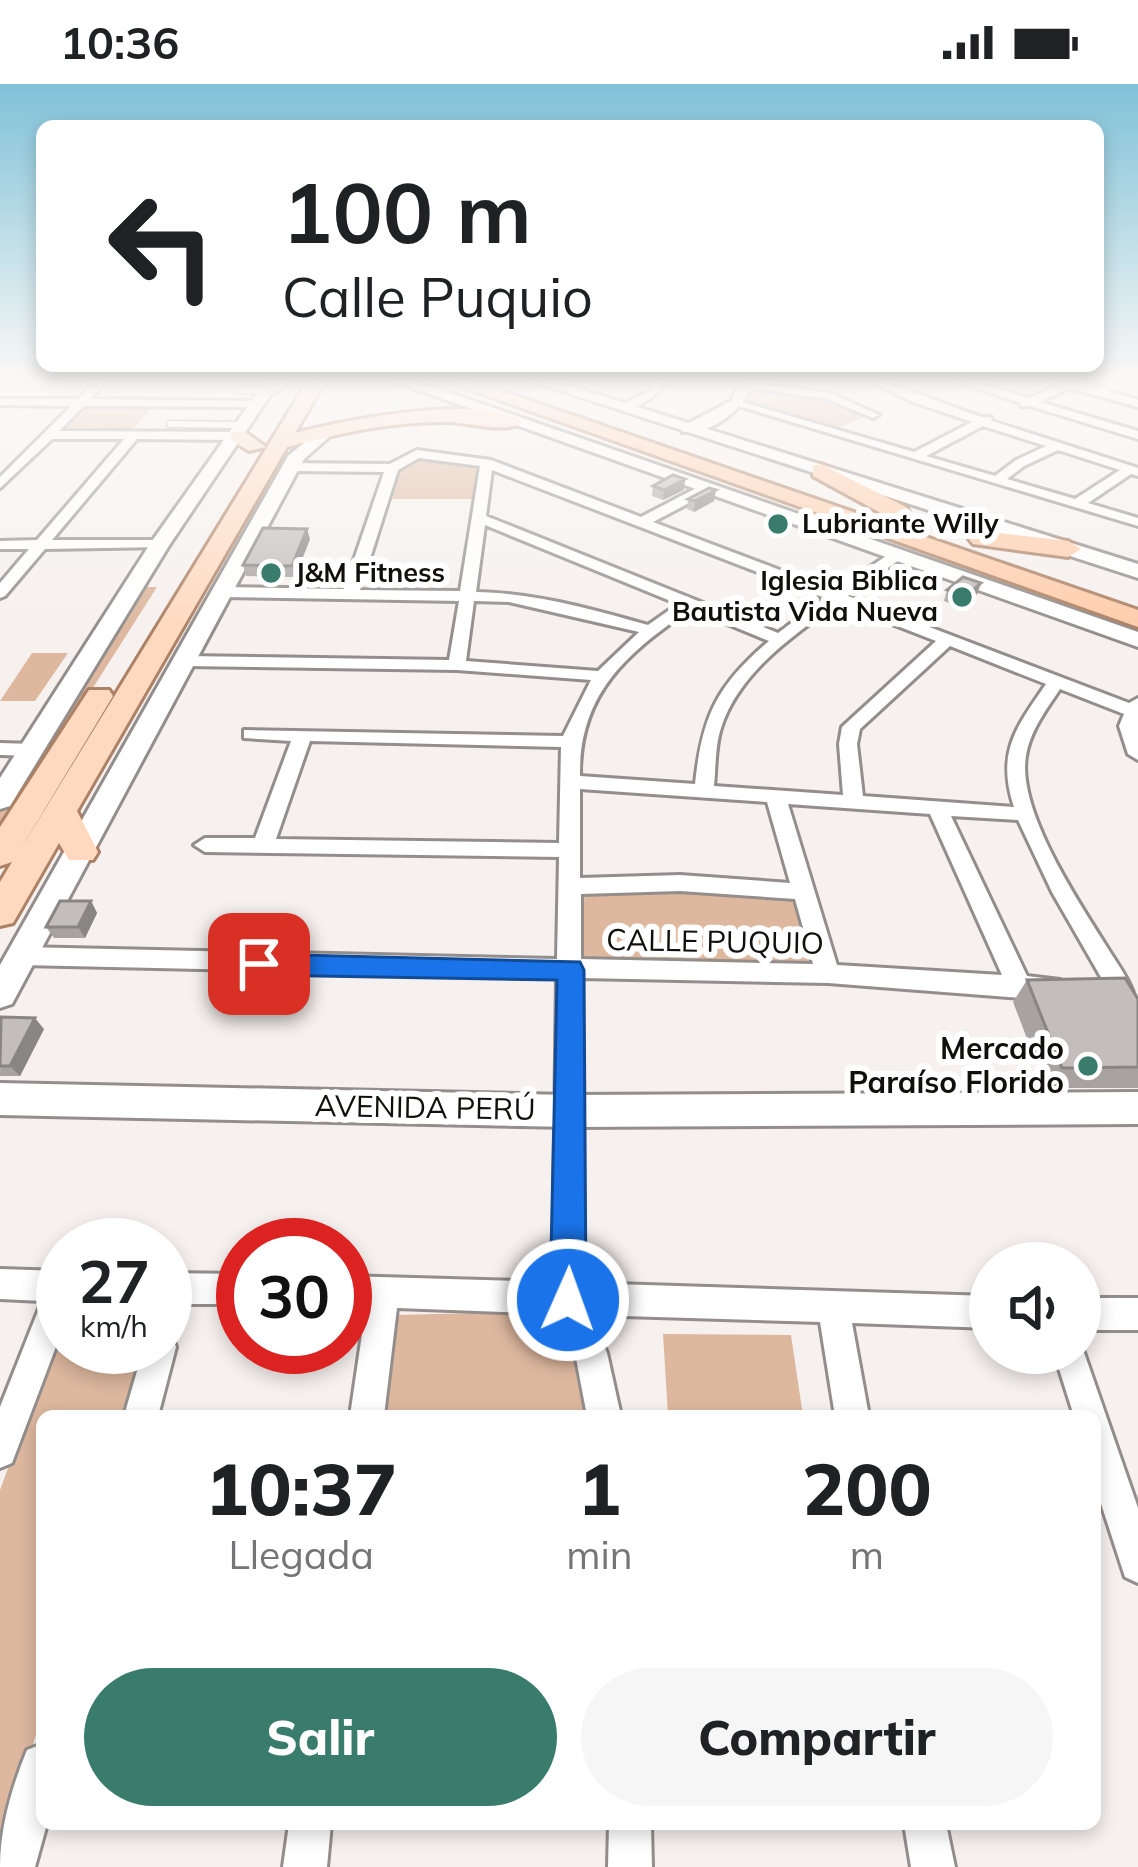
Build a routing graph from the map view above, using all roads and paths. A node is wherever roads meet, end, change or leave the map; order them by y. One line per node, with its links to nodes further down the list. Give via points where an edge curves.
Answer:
1 (108, 465): 31 (street)
2 (251, 465): 29 (street)
3 (256, 465): 49 (main road)
4 (257, 465): 49 (main road, via 235,513)
5 (259, 465): 36 (street)
6 (359, 465): 17 (street)
7 (397, 465): 17 (street)
8 (487, 465): 25 (street)
9 (493, 465): 26 (street)
10 (639, 465): 20 (main road)
11 (651, 465): 20 (highway)
12 (691, 465): 42 (highway)
13 (758, 465): 24 (highway)
14 (802, 465): 18 (main road)
15 (942, 465): 21 (street)
16 (1017, 465): 21 (street)
17 (392, 468): 38 (street)
18 (820, 471): 24 (highway); 32 (main road)
19 (1134, 471): 23 (street)
20 (659, 472): 22 (main road)
21 (997, 481): 23 (street)
22 (705, 489): 26 (street); 33 (main road)
23 (1077, 504): 27 (street)
24 (898, 512): 28 (highway)
25 (480, 518): 39 (street); 41 (street)
26 (644, 522): 40 (street)
27 (1138, 522)
28 (982, 538): 32 (highway); 35 (highway)
29 (160, 544): 31 (street); 57 (street)
30 (0, 545): 31 (street)
31 (41, 545): 37 (street)
32 (1068, 549): 34 (main road)
33 (897, 555): 40 (street); 45 (main road)
34 (1138, 571)
35 (1138, 590)
36 (221, 592): 38 (street); 47 (street)
37 (0, 593)
38 (351, 593): 39 (street)
39 (468, 596): 43 (street, via 545,602); 48 (street)
40 (840, 597): 44 (street); 46 (street)
41 (688, 604): 43 (street); 46 (street)
42 (1138, 619)
43 (649, 631): 50 (street)
44 (948, 639): 51 (street); 63 (street, via 851,727)
45 (1138, 640)
46 (783, 641): 60 (street, via 728,694 712,727)
47 (185, 661): 48 (street); 70 (street)
48 (458, 665): 50 (street)
49 (132, 666): 65 (main road); 71 (main road)
50 (600, 676): 55 (street, via 578,709)
51 (1056, 682): 52 (street); 66 (street, via 1024,730 1014,764)
52 (1136, 709): 58 (street, via 1127,726)
53 (251, 734): 54 (street)
54 (302, 736): 55 (street); 68 (street)
55 (570, 742): 59 (street)
56 (0, 749): 57 (street)
57 (34, 750): 62 (street)
58 (1138, 754)
59 (572, 782): 60 (street); 69 (street)
60 (704, 788): 61 (street)
61 (775, 794): 63 (street); 73 (street)
62 (0, 800)
63 (854, 800): 64 (street)
64 (937, 808): 66 (street); 79 (street)
65 (61, 812): 70 (main road); 74 (main road)
66 (1023, 814): 78 (street)
67 (205, 845): 68 (street)
68 (263, 845): 69 (street)
69 (572, 850): 72 (street)
70 (81, 852): 75 (street)
71 (0, 854)
72 (571, 886): 73 (street); 76 (street)
73 (805, 892): 77 (street)
74 (0, 914)
75 (22, 956): 76 (street, CALLE PUQUIO); 80 (street)
76 (571, 970): 77 (street, CALLE PUQUIO); 84 (street)
77 (828, 974): 79 (street, CALLE PUQUIO)
78 (1119, 986): 79 (street, CALLE PUQUIO); 81 (street)
79 (1020, 988)
80 (0, 995)
81 (1138, 1019)
82 (0, 1099): 84 (street, AVENIDA PERÚ)
83 (1138, 1108): 84 (street, AVENIDA PERÚ)
84 (569, 1111): 89 (street)
85 (0, 1284): 86 (street)
86 (36, 1286)
87 (372, 1291): 88 (street)
88 (384, 1291): 89 (street); 98 (street)
89 (568, 1300): 90 (street); 99 (street)
90 (833, 1308): 91 (street); 100 (street)
91 (969, 1311)
92 (1101, 1314): 93 (street)
93 (1138, 1314)
94 (36, 1357): 103 (street)
95 (152, 1374): 97 (street)
96 (1077, 1374): 101 (street)
97 (142, 1410)
98 (368, 1410)
99 (603, 1410)
100 (851, 1410)
101 (1089, 1410)
102 (1101, 1443): 104 (street)
103 (0, 1451)
104 (1128, 1501): 105 (street)
105 (1138, 1564)
106 (36, 1786): 110 (street)
107 (309, 1830): 111 (street)
108 (630, 1830): 112 (street)
109 (927, 1830): 113 (street)
110 (13, 1867)
111 (304, 1867)
112 (630, 1867)
113 (933, 1867)

